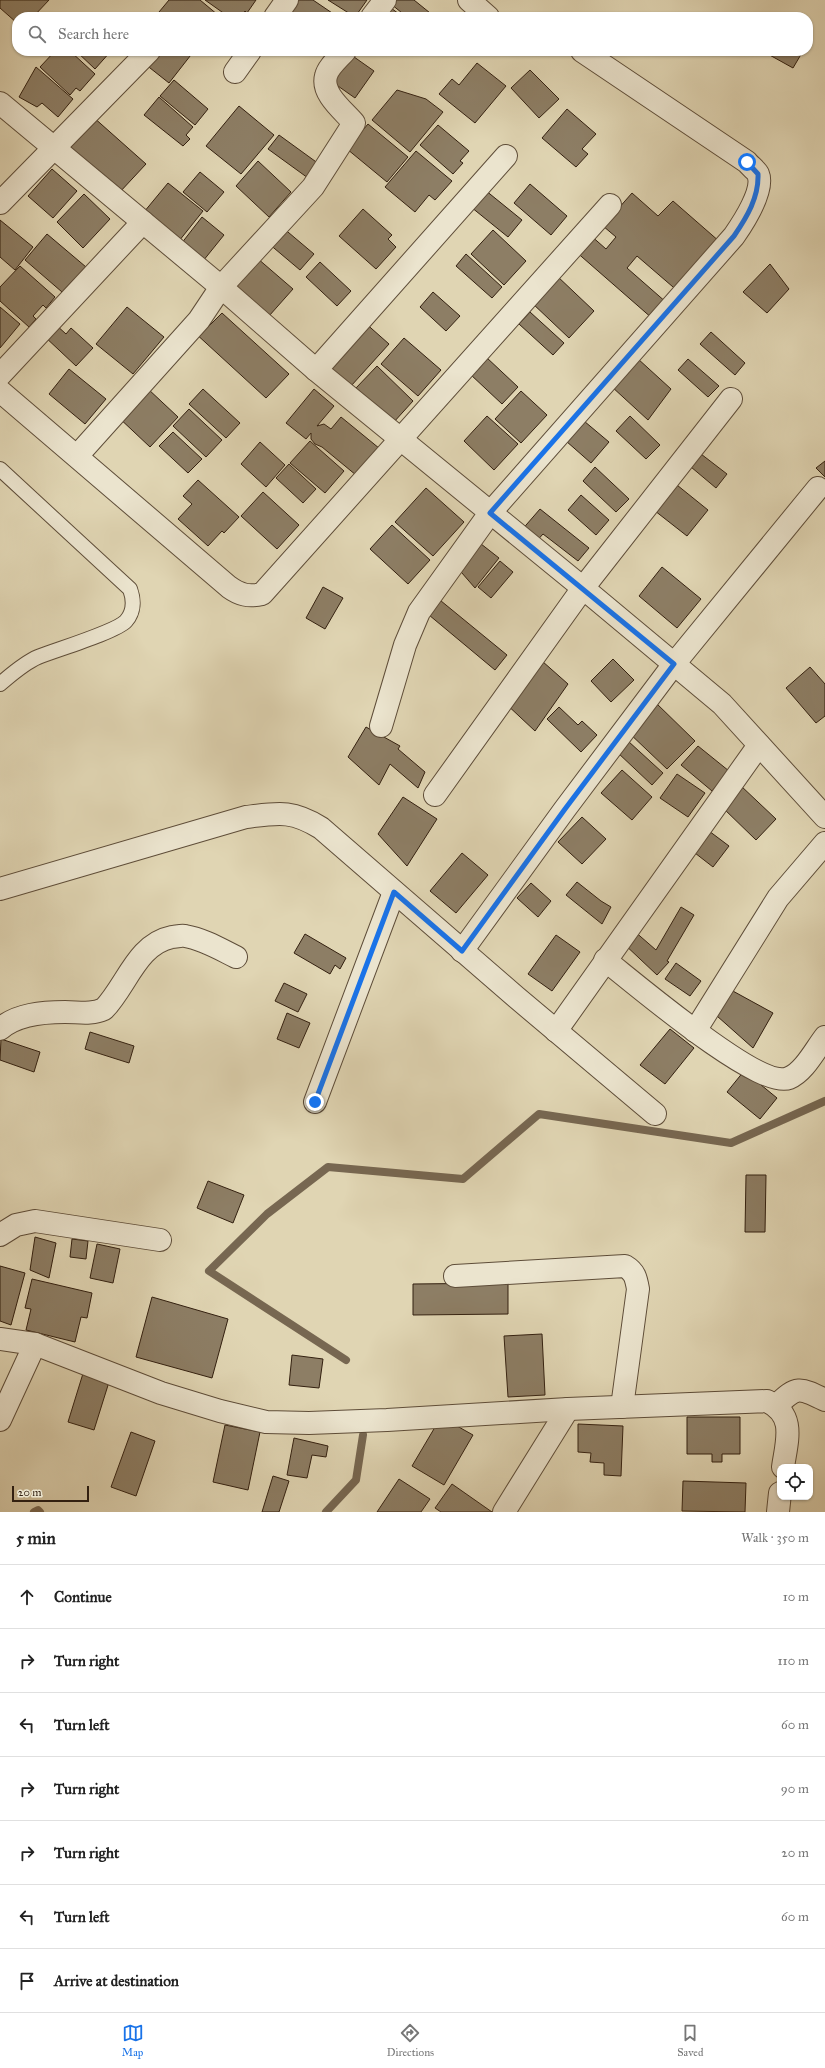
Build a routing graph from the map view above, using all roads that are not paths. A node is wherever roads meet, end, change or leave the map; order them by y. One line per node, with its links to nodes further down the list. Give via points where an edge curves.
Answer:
1 (287, 0): 4 (street)
2 (385, 0): 5 (street)
3 (469, 0): 6 (street)
4 (279, 12)
5 (376, 12)
6 (482, 12)
7 (144, 56): 13 (street)
8 (246, 56): 11 (street)
9 (341, 56): 18 (street, via 328,72 326,82 329,94 354,123 313,187)
10 (589, 56): 27 (street, via 747,162 758,174 758,186 746,219 734,236)
11 (235, 72)
12 (0, 103): 13 (street)
13 (55, 147): 15 (street); 17 (street)
14 (506, 156): 19 (street)
15 (0, 203)
16 (610, 205): 23 (street)
17 (143, 222): 18 (street); 20 (street)
18 (222, 287): 19 (street); 24 (street, via 199,320)
19 (316, 370): 23 (street)
20 (0, 375)
21 (0, 391): 24 (street)
22 (731, 399): 28 (street)
23 (401, 440): 24 (street, via 262,594 253,596 242,595 229,587); 27 (street)
24 (77, 456)
25 (0, 470): 30 (lane, via 130,589 133,598 132,610 126,621 36,658)
26 (818, 488): 29 (street)
27 (490, 513): 28 (street); 31 (street, via 419,612 405,645)
28 (583, 588): 29 (street); 33 (street)
29 (674, 664): 32 (street, via 722,704); 38 (street)
30 (0, 684)
31 (381, 726)
32 (759, 745): 34 (street); 40 (street)
33 (434, 795)
34 (825, 817)
35 (825, 843): 43 (street, via 778,898)
36 (0, 889): 37 (street, via 246,817 279,813 296,816 321,828)
37 (394, 892): 38 (street); 45 (street)
38 (462, 951): 42 (street)
39 (236, 957): 41 (street, via 183,935 161,940 140,958 104,1009 97,1013 28,1015 15,1019)
40 (605, 960): 42 (street); 43 (street)
41 (0, 1029)
42 (556, 1031): 46 (street)
43 (695, 1031): 44 (street, via 760,1073 775,1078 788,1078 800,1070)
44 (825, 1037)
45 (315, 1102)
46 (655, 1114)
47 (0, 1235): 48 (street, via 16,1225 35,1221)
48 (160, 1240)
49 (455, 1276): 54 (street, via 625,1266 632,1270 638,1289)
50 (0, 1339): 51 (street)
51 (35, 1344): 55 (street, via 161,1393 266,1422 371,1421); 56 (street)
52 (825, 1400): 53 (street, via 801,1390 791,1391)
53 (776, 1405): 54 (street, via 768,1401); 57 (street, via 784,1414 788,1428)
54 (622, 1407): 55 (street)
55 (568, 1409): 59 (street)
56 (0, 1420)
57 (783, 1464)
58 (779, 1500): 60 (street)
59 (504, 1512)
60 (778, 1512)

